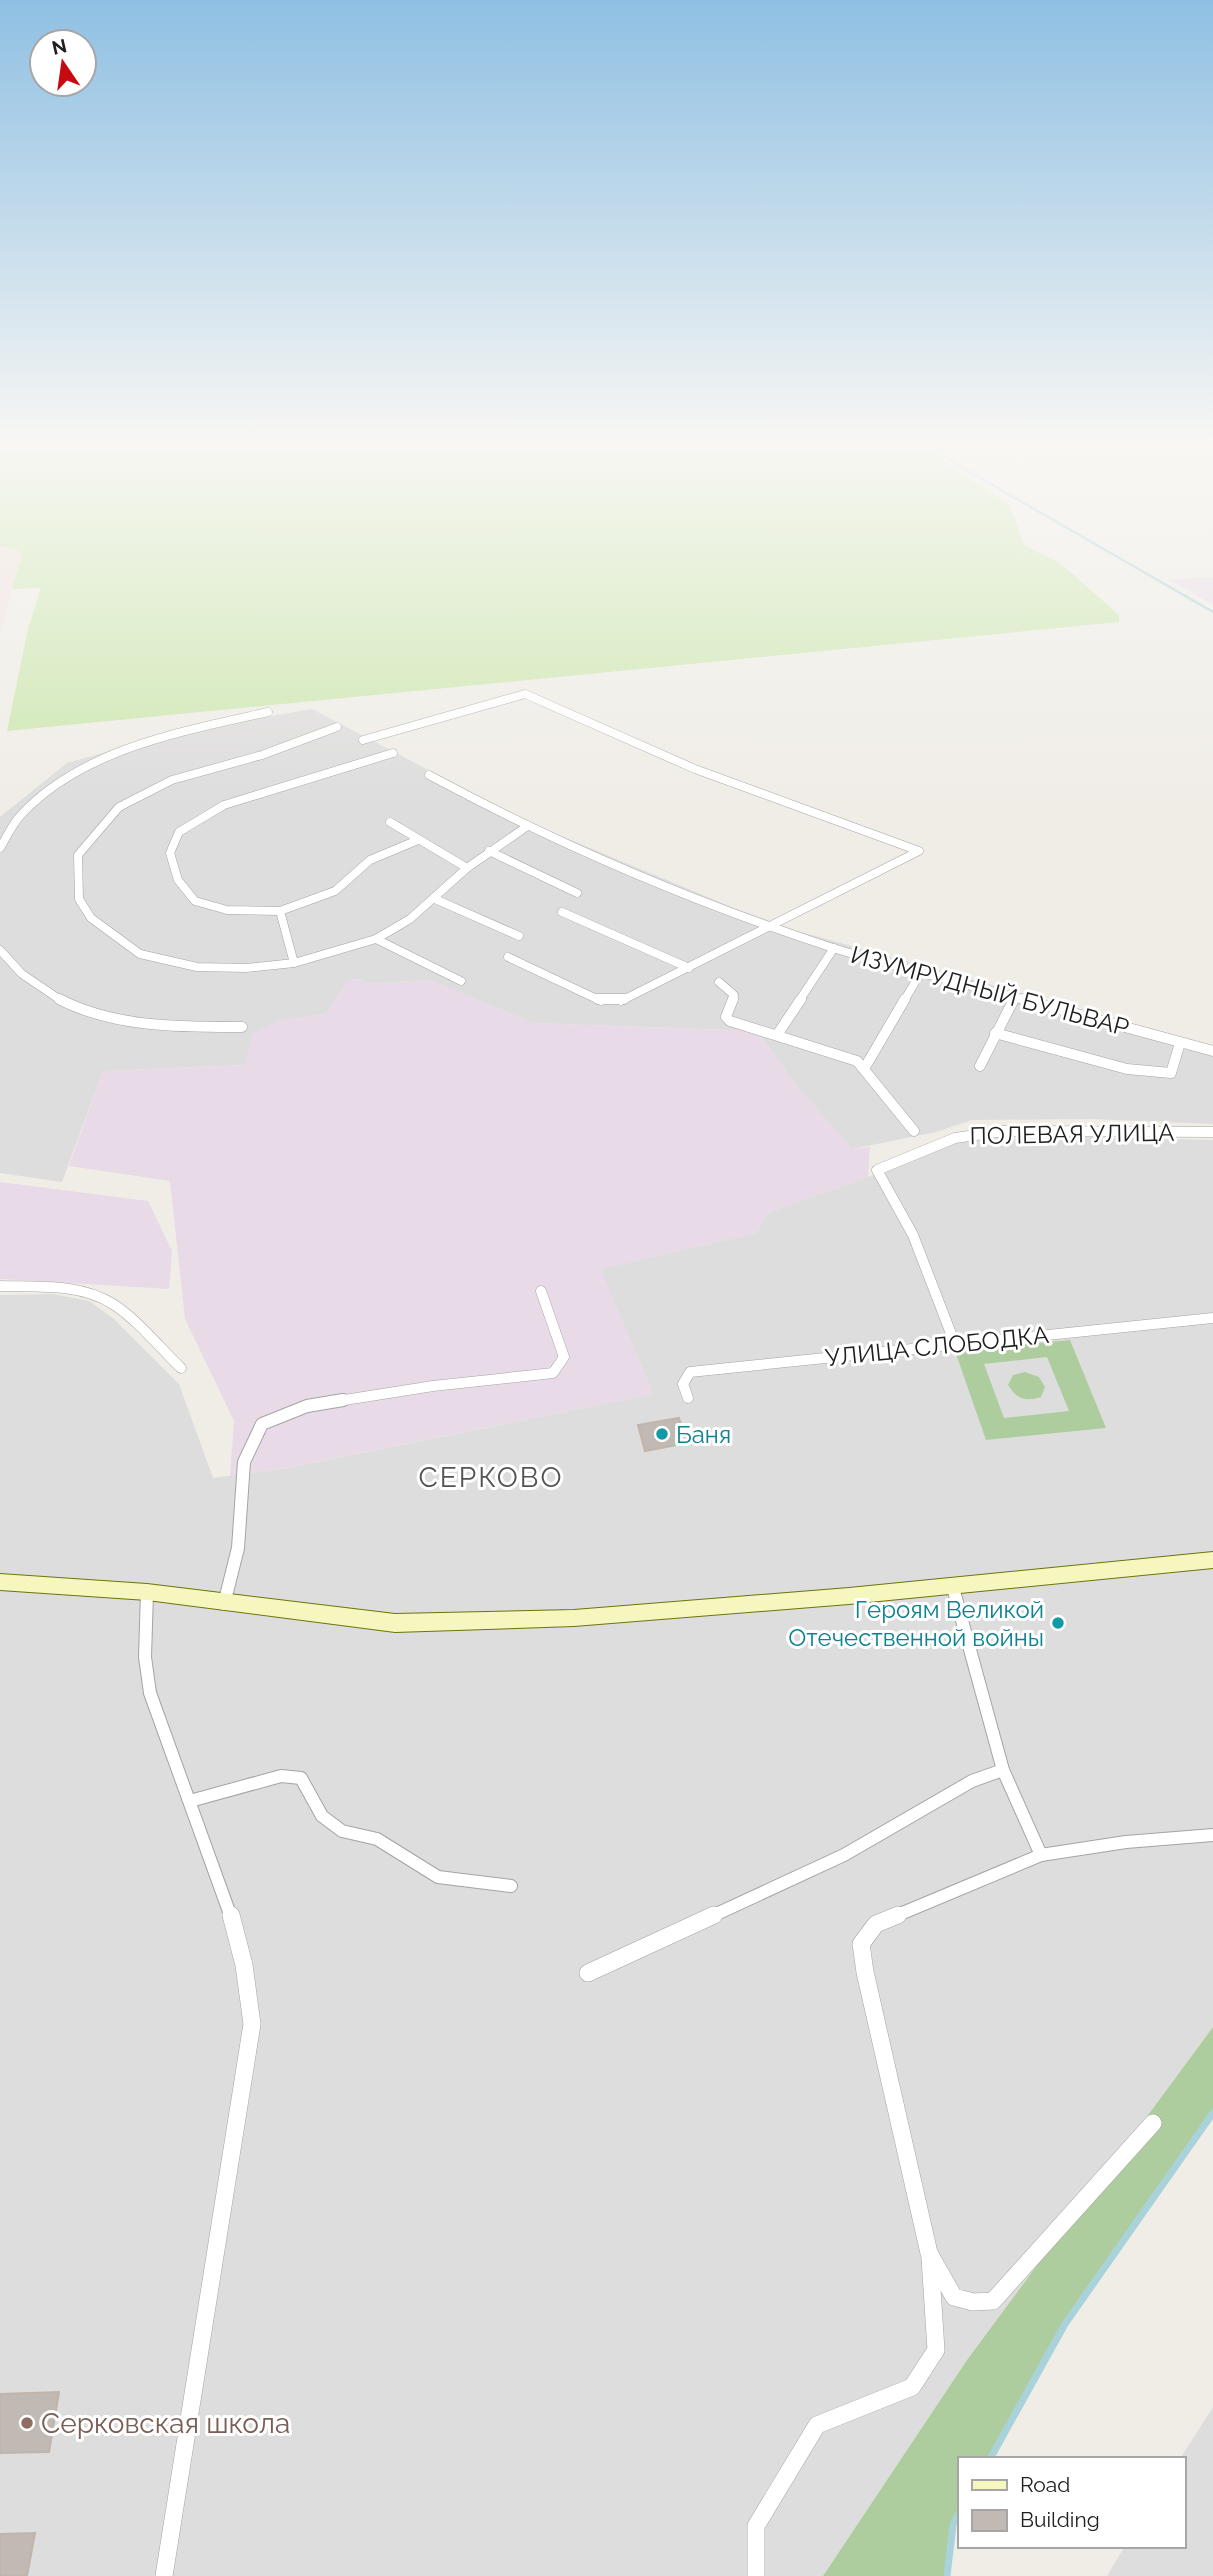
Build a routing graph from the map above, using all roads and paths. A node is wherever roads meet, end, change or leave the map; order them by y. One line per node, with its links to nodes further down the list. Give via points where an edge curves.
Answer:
1 (268, 712): 9 (street, via 192,729 110,756 33,803)
2 (337, 727): 22 (street, via 262,755 172,780 119,807 78,855 79,899 91,918 140,954 197,967)
3 (363, 740): 16 (street, via 525,694 695,769 919,851)
4 (393, 754): 14 (street, via 225,806 179,832 170,853 178,880 195,901 228,910)
5 (429, 775): 7 (street, ИЗУМРУДНЫЙ БУЛЬВАР)
6 (390, 822): 8 (street)
7 (526, 827): 10 (street); 16 (street, ИЗУМРУДНЫЙ БУЛЬВАР, via 616,869)
8 (418, 840): 11 (street); 14 (street, via 370,860 335,891)
9 (0, 848)
10 (489, 851): 11 (street); 12 (street)
11 (467, 868): 13 (street)
12 (577, 893)
13 (435, 899): 17 (street); 18 (street)
14 (280, 911): 22 (street)
15 (562, 912): 23 (street)
16 (769, 924): 19 (street, ИЗУМРУДНЫЙ БУЛЬВАР); 23 (street)
17 (519, 936)
18 (376, 939): 22 (street); 25 (street)
19 (834, 948): 24 (street, ИЗУМРУДНЫЙ БУЛЬВАР); 30 (street)
20 (0, 950): 28 (street, via 32,984 72,1005 123,1020 181,1028)
21 (508, 957): 23 (street, via 612,1002)
22 (294, 963)
23 (689, 968)
24 (920, 972): 27 (street, ИЗУМРУДНЫЙ БУЛЬВАР); 34 (street)
25 (461, 981)
26 (719, 982): 30 (street, via 734,998 726,1017)
27 (1014, 998): 29 (street); 31 (street, ИЗУМРУДНЫЙ БУЛЬВАР)
28 (243, 1027)
29 (995, 1033): 31 (street, via 1127,1069 1171,1073); 33 (street)
30 (777, 1035): 34 (street, via 857,1061)
31 (1180, 1044): 32 (street, ИЗУМРУДНЫЙ БУЛЬВАР)
32 (1213, 1051)
33 (980, 1066)
34 (864, 1069): 35 (street)
35 (914, 1131)
36 (1213, 1132): 40 (street, ПОЛЕВАЯ УЛИЦА, via 1004,1131 971,1135 877,1170 913,1235)
37 (0, 1286): 41 (street, via 88,1293 112,1303)
38 (541, 1291): 47 (street, via 564,1357 553,1373 307,1406 262,1424 244,1462 238,1548)
39 (1213, 1318): 40 (street, УЛИЦА СЛОБОДКА)
40 (955, 1344): 42 (street, УЛИЦА СЛОБОДКА, via 690,1372 683,1384)
41 (181, 1368)
42 (688, 1398)
43 (1213, 1560): 45 (main road)
44 (0, 1582): 46 (main road)
45 (952, 1584): 47 (main road, via 574,1618 395,1623); 48 (street)
46 (147, 1592): 47 (main road); 49 (street, via 146,1675 159,1729)
47 (224, 1604)
48 (1003, 1770): 51 (street); 53 (street, via 972,1781 844,1855)
49 (190, 1801): 52 (street, via 281,1776 301,1778 322,1816 342,1831 377,1839 438,1877); 56 (street, via 250,1985 253,2024)
50 (1213, 1835): 51 (street)
51 (1041, 1855): 55 (street, via 876,1924 861,1944)
52 (511, 1886)
53 (588, 1973)
54 (1153, 2123): 55 (street, via 993,2301 954,2297)
55 (929, 2253): 57 (street, via 936,2350 912,2387 817,2425 756,2526)
56 (164, 2576)
57 (756, 2576)

